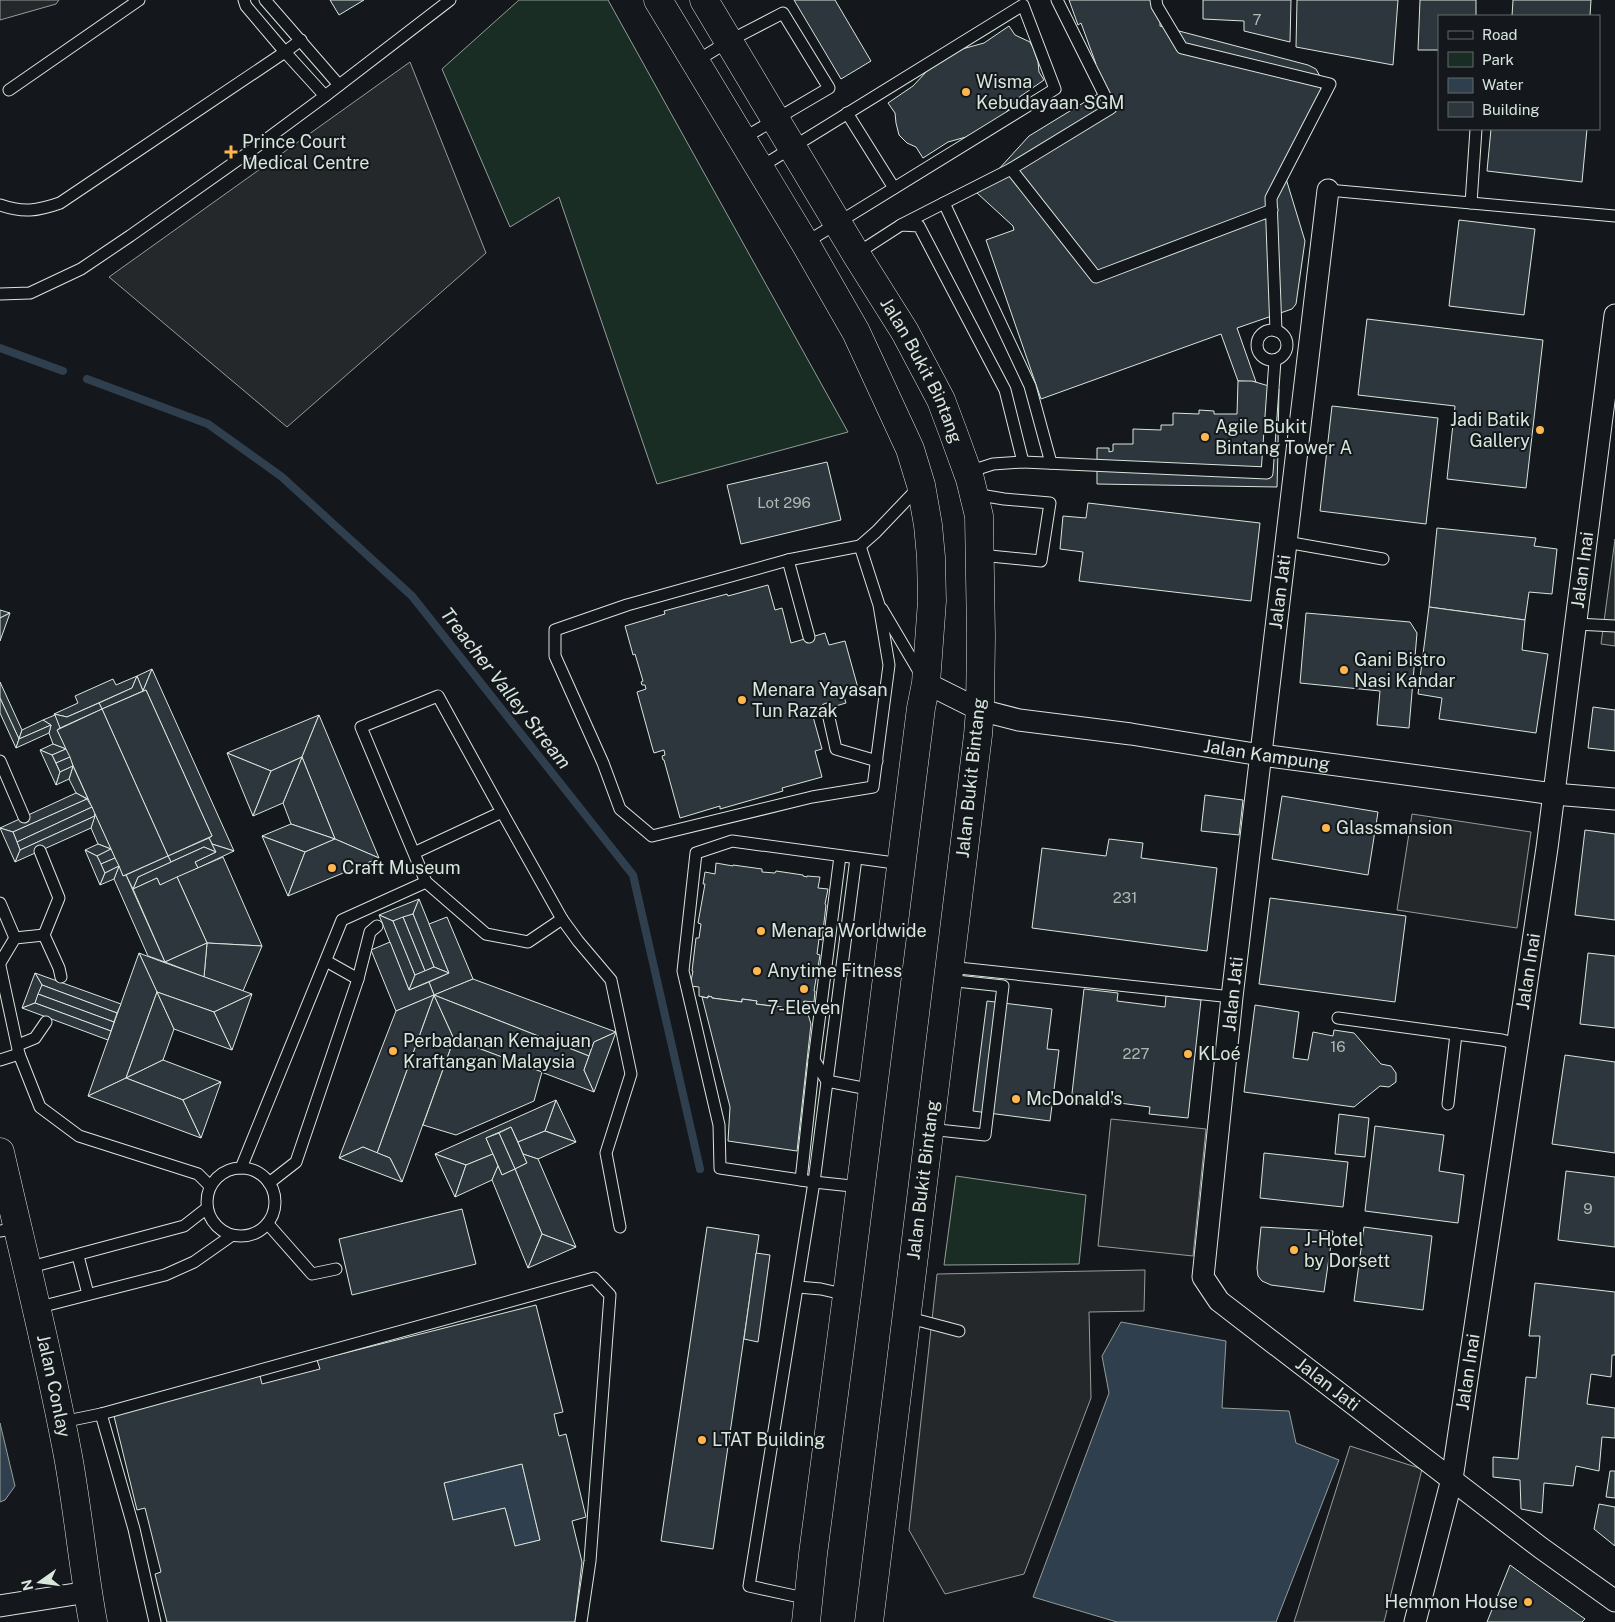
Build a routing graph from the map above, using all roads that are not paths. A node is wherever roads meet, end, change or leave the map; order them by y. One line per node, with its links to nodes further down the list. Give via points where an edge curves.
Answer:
1 (139, 0): 14 (lane)
2 (244, 0): 11 (lane)
3 (265, 0): 9 (lane)
4 (450, 0): 13 (lane)
5 (658, 0): 12 (main road)
6 (704, 0): 10 (main road, Jalan Bukit Bintang)
7 (1057, 0): 22 (lane, via 1111,108)
8 (1156, 0): 28 (lane, via 1182,48 1330,84 1271,198)
9 (301, 40): 11 (lane); 13 (lane)
10 (728, 40): 12 (lane); 17 (main road, Jalan Bukit Bintang); 17 (lane, via 783,13 824,80 828,88)
11 (285, 52): 15 (lane); 27 (lane, via 60,204 22,211)
12 (695, 62): 19 (main road)
13 (339, 85): 15 (lane)
14 (9, 90)
15 (326, 96): 34 (lane, via 81,269 30,293)
16 (847, 113): 20 (lane); 23 (lane); 23 (lane, via 1023,5 1055,89)
17 (775, 119): 19 (lane); 20 (main road, Jalan Bukit Bintang)
18 (1476, 130): 26 (lane)
19 (742, 139): 21 (main road)
20 (792, 147): 21 (lane); 30 (main road, Jalan Bukit Bintang)
21 (759, 168): 32 (main road)
22 (1011, 169): 25 (lane); 28 (lane, via 1096,277)
23 (894, 188): 30 (lane)
24 (1328, 190): 26 (lane); 43 (street, Jalan Jati)
25 (944, 203): 31 (lane); 40 (lane, via 1030,386)
26 (1471, 203): 29 (lane)
27 (0, 205)
28 (1272, 210): 36 (lane)
29 (1615, 216)
30 (839, 223): 32 (lane); 33 (main road, Jalan Bukit Bintang)
31 (901, 225): 33 (lane); 39 (lane, via 919,226 1005,390)
32 (805, 243): 42 (main road, via 856,332 905,436)
33 (856, 254): 41 (main road, Jalan Bukit Bintang, via 905,332 941,400)
34 (0, 294)
35 (1615, 315): 38 (street, Jalan Inai)
36 (1276, 331): 37 (lane, via 1284,336 1287,346 1284,355); 37 (lane, via 1266,332 1258,343 1262,356)
37 (1275, 360): 40 (lane, via 1267,473)
38 (1612, 369): 49 (street, Jalan Inai)
39 (1023, 462): 40 (lane); 41 (lane, via 994,464)
40 (1051, 463)
41 (971, 483): 45 (main road, Jalan Bukit Bintang, via 980,516); 45 (lane, via 1004,499 1050,503 1040,561)
42 (921, 485): 44 (lane); 52 (main road, via 932,574)
43 (1286, 542): 46 (lane); 55 (street, Jalan Jati)
44 (860, 546): 47 (lane); 48 (lane)
45 (980, 555): 54 (main road, Jalan Bukit Bintang)
46 (1383, 559)
47 (788, 560): 51 (lane); 57 (lane, via 627,605 555,630 556,656 620,809 652,836 812,797 873,787)
48 (879, 605): 52 (lane); 57 (lane, via 889,666)
49 (1576, 624): 50 (lane); 58 (street, Jalan Inai)
50 (1615, 626)
51 (808, 637)
52 (926, 683): 54 (street, Jalan Kampung); 66 (main road)
53 (827, 709): 57 (lane, via 836,749)
54 (980, 710): 55 (street, Jalan Kampung, via 1019,720); 75 (main road, Jalan Bukit Bintang)
55 (1261, 755): 58 (street, Jalan Kampung); 78 (street, Jalan Jati)
56 (0, 760): 61 (lane)
57 (877, 761)
58 (1554, 794): 59 (street, Jalan Kampung); 82 (street, Jalan Inai)
59 (1615, 799)
60 (502, 812): 63 (lane); 63 (lane, via 438,696 361,728); 69 (lane)
61 (24, 817)
62 (40, 851): 71 (lane, via 59,898)
63 (414, 853): 67 (lane)
64 (840, 856): 65 (lane); 85 (lane); 92 (lane, via 732,841 696,853 683,971 719,1125 720,1168)
65 (856, 858): 66 (lane); 86 (lane)
66 (902, 864): 87 (main road)
67 (426, 882): 69 (lane, via 486,934 528,942); 73 (lane, via 342,920)
68 (0, 903): 72 (lane)
69 (562, 919): 99 (lane, via 611,980 631,1074 606,1153)
70 (377, 926): 77 (lane, via 370,932)
71 (44, 935): 72 (lane); 76 (lane)
72 (15, 938): 74 (lane)
73 (326, 961): 77 (lane); 91 (lane)
74 (0, 964): 83 (lane)
75 (948, 974): 78 (lane); 89 (main road, Jalan Bukit Bintang); 89 (lane, via 1003,986 985,1135)
76 (61, 977)
77 (358, 980): 94 (lane, via 296,1162)
78 (1232, 997): 113 (street, Jalan Jati, via 1203,1277 1219,1301)
79 (1338, 1018): 81 (lane)
80 (46, 1022): 83 (lane, via 35,1038)
81 (1456, 1034): 82 (lane); 88 (lane)
82 (1517, 1044): 113 (street, Jalan Inai)
83 (18, 1050): 84 (lane); 95 (lane, via 40,1107 79,1136 198,1174)
84 (0, 1060)
85 (814, 1060): 86 (lane); 92 (lane)
86 (827, 1081): 87 (lane); 93 (lane)
87 (873, 1090): 96 (main road)
88 (1448, 1104)
89 (929, 1129): 109 (main road, Jalan Bukit Bintang)
90 (0, 1152): 100 (main road, Jalan Conlay)
91 (241, 1168): 94 (lane, via 257,1172); 95 (lane, via 228,1170)
92 (801, 1180): 93 (lane)
93 (814, 1182): 96 (lane); 105 (lane)
94 (269, 1183): 98 (lane, via 275,1197 274,1211)
95 (210, 1186): 97 (lane)
96 (861, 1187): 107 (main road)
97 (206, 1208): 101 (lane, via 215,1225); 102 (lane, via 184,1226)
98 (268, 1224): 101 (lane, via 257,1233); 104 (lane, via 312,1274)
99 (620, 1227)
100 (9, 1229): 103 (main road, Jalan Conlay)
101 (231, 1236): 106 (lane, via 194,1262 165,1275)
102 (78, 1256): 103 (lane); 106 (lane)
103 (28, 1268): 108 (main road, Jalan Conlay)
104 (336, 1269)
105 (798, 1287): 107 (lane); 117 (lane, via 748,1586)
106 (88, 1294): 108 (lane)
107 (847, 1295): 117 (main road)
108 (36, 1308): 112 (main road, Jalan Conlay)
109 (906, 1317): 110 (lane); 121 (main road, Jalan Bukit Bintang)
110 (959, 1331)
111 (101, 1414): 112 (lane); 119 (lane, via 134,1529); 120 (lane, via 594,1278 610,1294 590,1561)
112 (61, 1422): 114 (main road, Jalan Conlay)
113 (1452, 1479): 115 (street, Jalan Jati); 122 (street, Jalan Inai)
114 (88, 1592): 116 (street); 118 (main road, Jalan Conlay)
115 (1615, 1601)
116 (0, 1606)
117 (807, 1610)
118 (93, 1622)
119 (155, 1622)
120 (581, 1622)
121 (869, 1622)
122 (1414, 1622)

